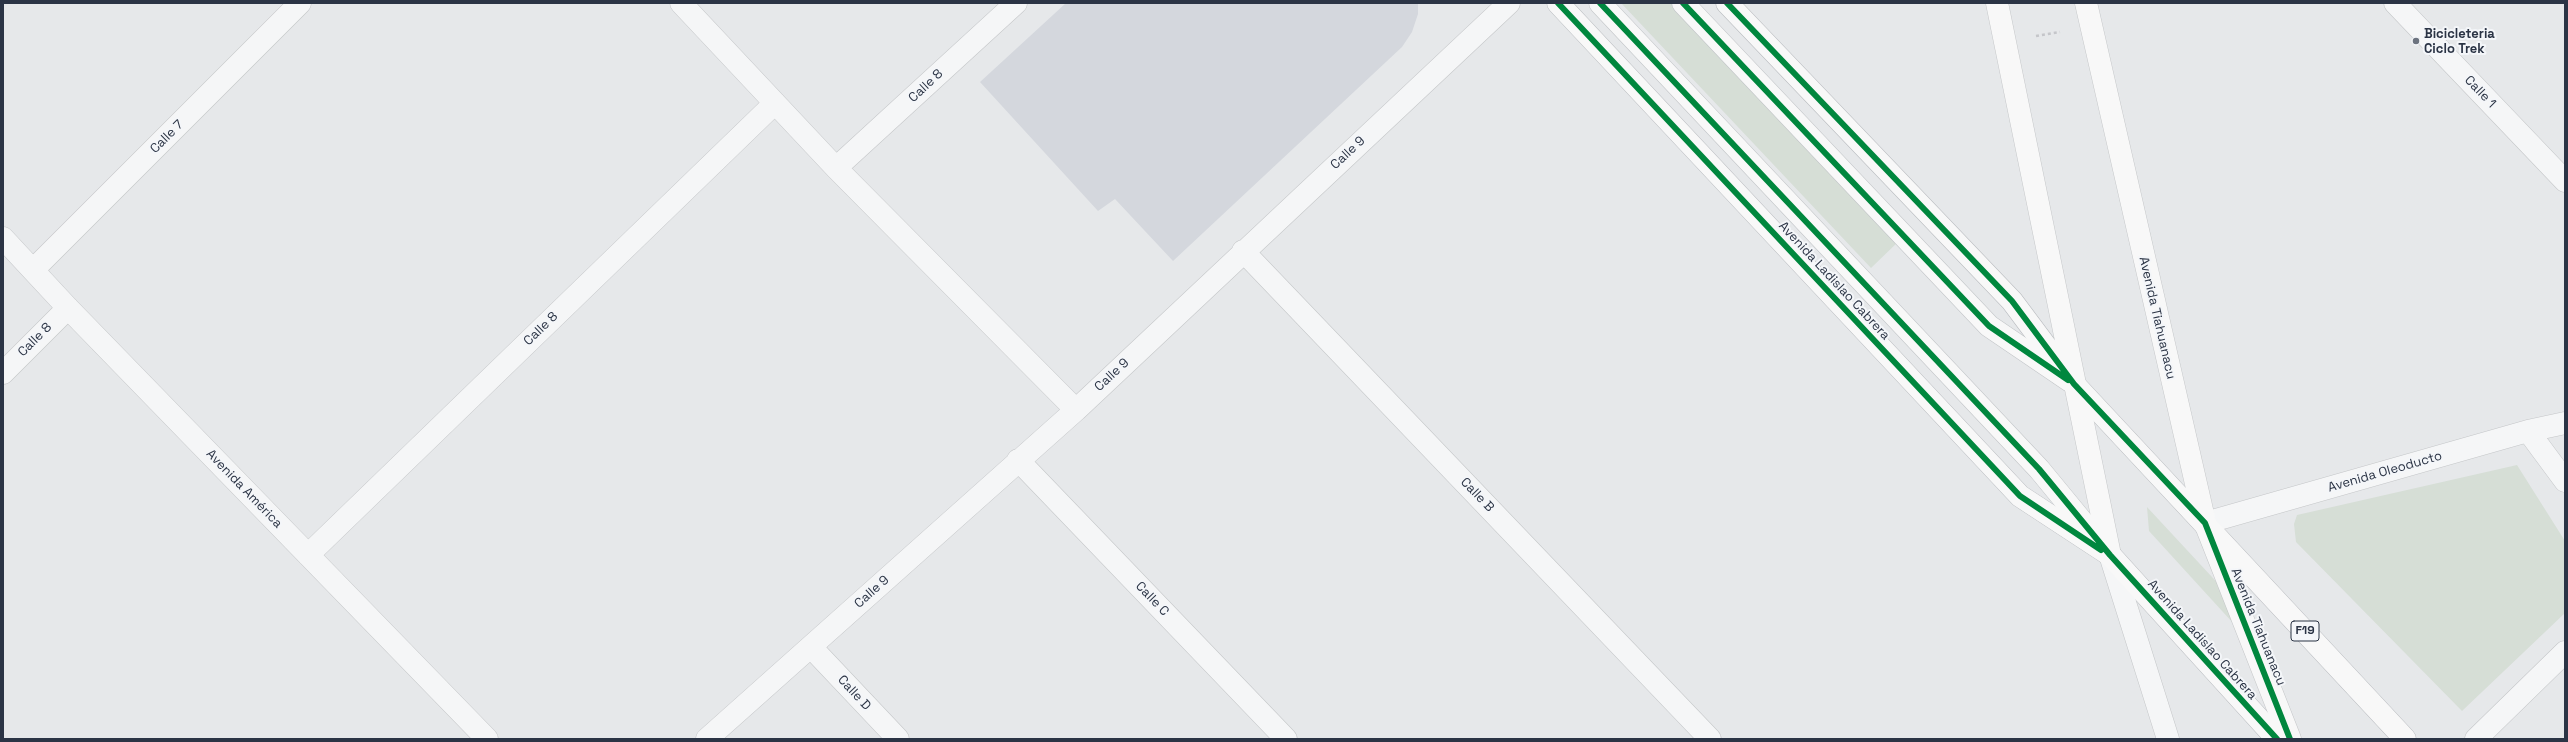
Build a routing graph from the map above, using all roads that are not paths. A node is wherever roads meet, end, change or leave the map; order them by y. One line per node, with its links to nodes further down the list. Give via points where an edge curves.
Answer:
1 (300, 3): 17 (street, Calle 7)
2 (681, 3): 12 (street)
3 (1016, 3): 13 (street, Calle 8)
4 (1509, 3): 16 (street, Calle 9)
5 (1558, 3): 28 (main road, Avenida Ladislao Cabrera, via 2020,496)
6 (1600, 3): 28 (main road, Avenida Ladislao Cabrera, via 2039,469)
7 (1683, 3): 20 (main road, F19, via 1989,326)
8 (1727, 3): 20 (main road, F19, via 2012,301)
9 (1997, 3): 20 (main road)
10 (2086, 3): 26 (main road, Avenida Tiahuanacu)
11 (2395, 3): 14 (street, Calle 1)
12 (774, 103): 13 (street); 27 (street, Calle 8)
13 (836, 168): 21 (street)
14 (2565, 181)
15 (3, 238): 17 (street, Avenida América)
16 (1243, 251): 21 (street, Calle 9); 35 (street, Calle B)
17 (33, 270): 18 (street, Avenida América)
18 (68, 308): 19 (street, Calle 8); 27 (street, Avenida América)
19 (3, 373)
20 (2074, 384): 26 (main road, F19); 28 (main road)
21 (1076, 410): 24 (street, Calle 9)
22 (2565, 423): 23 (street, Avenida Oleoducto)
23 (2528, 431): 25 (street); 26 (street, Avenida Oleoducto)
24 (1018, 460): 29 (street, Calle 9); 34 (street, Calle C)
25 (2565, 481)
26 (2205, 523): 38 (main road, Avenida Tiahuanacu); 39 (main road, F19)
27 (308, 555): 31 (street, Avenida América)
28 (2110, 555): 36 (street); 37 (main road, Avenida Ladislao Cabrera)
29 (811, 647): 32 (street, Calle 9); 33 (street, Calle D)
30 (2565, 652): 40 (street)
31 (487, 739)
32 (707, 739)
33 (898, 739)
34 (1286, 739)
35 (1710, 739)
36 (2168, 739)
37 (2277, 739)
38 (2290, 739)
39 (2406, 739)
40 (2476, 739)

